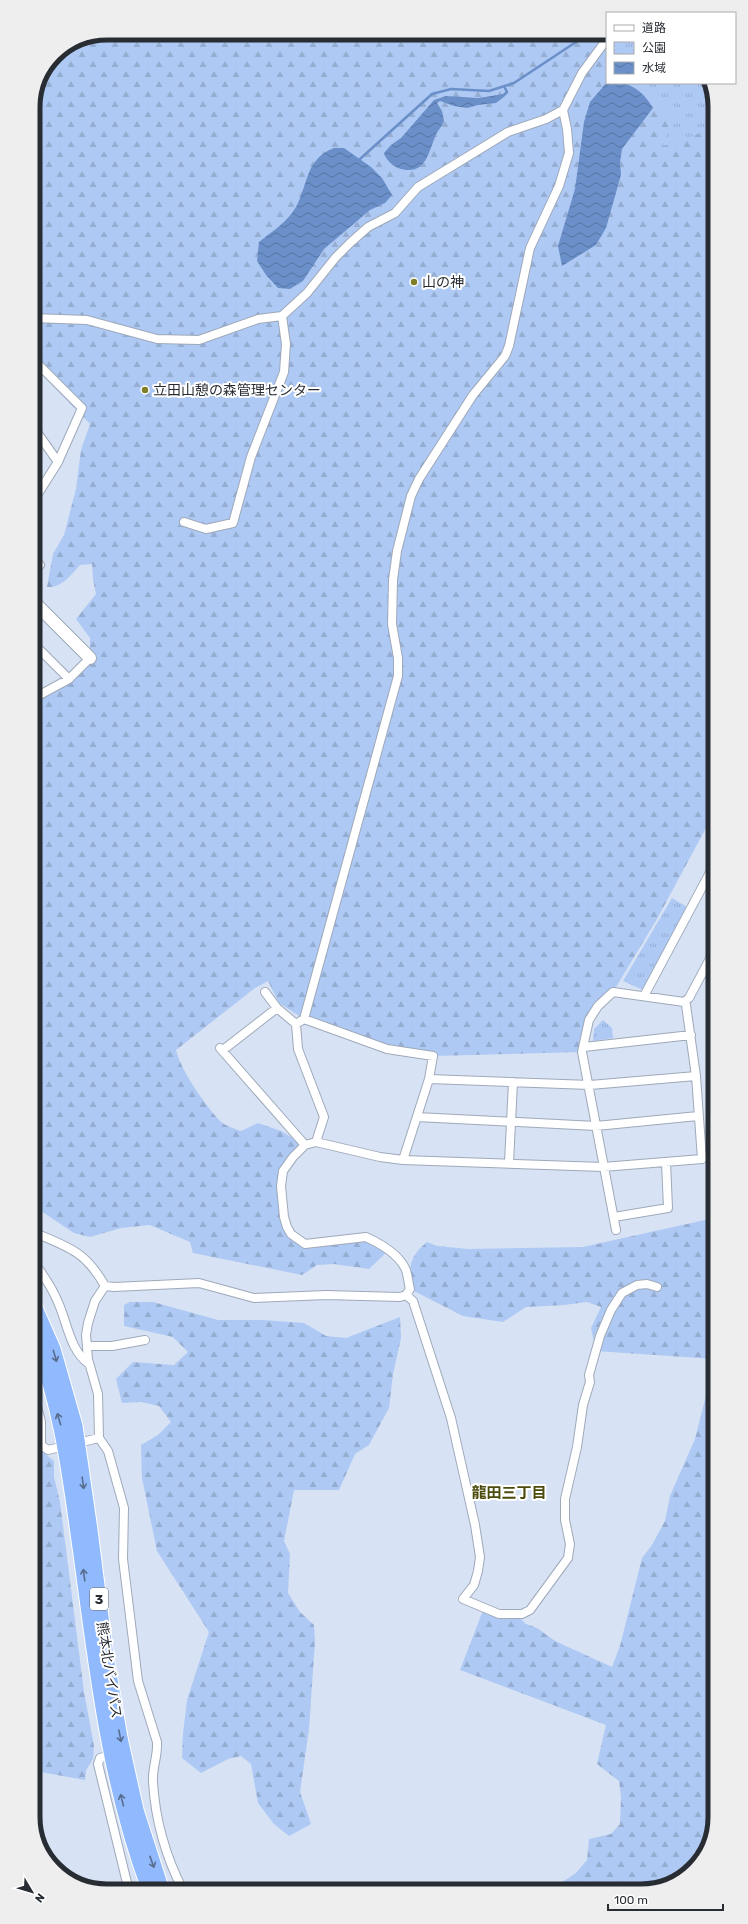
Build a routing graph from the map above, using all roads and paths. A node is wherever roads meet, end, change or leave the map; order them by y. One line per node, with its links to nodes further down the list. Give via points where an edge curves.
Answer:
1 (606, 40): 2 (street, via 582,73)
2 (563, 110): 3 (street, via 546,119 508,132 418,187 396,213 368,227 350,242 307,293); 23 (street, via 569,153 559,186 530,248 509,346 505,356 473,395 410,496 393,580 392,624 398,658 398,676)
3 (282, 316): 4 (street, via 258,320 198,340 157,339 86,320); 9 (street, via 286,344 284,372 251,457 233,523 206,529)
4 (40, 318)
5 (40, 366): 7 (street, via 82,408)
6 (40, 436): 7 (street)
7 (58, 462): 8 (street)
8 (40, 490)
9 (184, 522)
10 (40, 608): 12 (street)
11 (40, 650): 13 (street)
12 (90, 658): 13 (street)
13 (69, 679): 14 (street)
14 (40, 695)
15 (708, 876): 16 (street)
16 (705, 882): 17 (street); 20 (street)
17 (708, 883)
18 (708, 962): 21 (street, via 689,998)
19 (265, 992): 22 (street)
20 (644, 996): 21 (street); 26 (street, via 613,992 603,1000 589,1020)
21 (684, 1002): 25 (street)
22 (276, 1008): 24 (street); 36 (street, via 222,1049)
23 (304, 1019): 24 (street); 28 (street, via 388,1050 433,1056)
24 (296, 1024): 35 (street, via 298,1049 324,1117)
25 (690, 1034): 26 (street); 27 (street)
26 (584, 1047): 30 (street, via 582,1052)
27 (696, 1076): 30 (street); 31 (street)
28 (429, 1079): 29 (street); 32 (street)
29 (513, 1082): 30 (street); 33 (street)
30 (590, 1085): 34 (street)
31 (698, 1116): 34 (street); 38 (street, via 702,1159)
32 (417, 1118): 33 (street); 37 (street)
33 (511, 1122): 34 (street); 39 (street)
34 (596, 1126): 40 (street)
35 (316, 1142): 36 (street); 37 (street)
36 (306, 1145): 47 (street, via 293,1157 283,1172 281,1186 284,1217 291,1234 305,1244 366,1237 375,1241 389,1250 405,1268 410,1289)
37 (403, 1160): 39 (street)
38 (666, 1162): 40 (street); 41 (street, via 668,1208)
39 (509, 1163): 40 (street)
40 (603, 1167): 41 (street)
41 (614, 1217): 42 (street)
42 (616, 1230)
43 (40, 1235): 45 (street, via 64,1245 88,1260)
44 (40, 1271): 52 (street, via 60,1306 76,1351)
45 (105, 1286): 47 (street, via 199,1283 254,1298); 50 (street, via 91,1311 86,1335)
46 (657, 1287): 47 (street, via 647,1284 629,1288 622,1293 611,1310 589,1375 590,1382 583,1405 577,1447 565,1499 565,1520 570,1551 564,1564 530,1610 522,1614 500,1614 463,1599 474,1585 478,1571 480,1557 475,1525 451,1418 413,1301)
47 (406, 1295)
48 (40, 1319): 55 (highway, 熊本北バイパス / 3, one-way to 55, via 53,1349 75,1426)
49 (145, 1340): 50 (street, via 112,1346)
50 (87, 1346): 52 (street)
51 (40, 1356): 55 (highway, 熊本北バイパス / 3, one-way to 51, via 62,1429)
52 (89, 1364): 54 (street, via 98,1394)
53 (40, 1418): 55 (street, via 41,1445 48,1450)
54 (99, 1438): 55 (street); 57 (street, via 108,1451 124,1508 123,1560 138,1681 157,1742 158,1751 152,1780)
55 (71, 1445): 56 (highway, 熊本北バイパス / 3, one-way to 55, via 103,1705); 58 (highway, 熊本北バイパス / 3, one-way to 58, via 120,1738)
56 (112, 1755): 59 (street, via 100,1758 98,1764); 60 (highway, 熊本北バイパス / 3, one-way to 56, via 133,1841)
57 (160, 1830): 58 (street); 62 (street)
58 (143, 1835): 61 (highway, 熊本北バイパス / 3, one-way to 61)
59 (127, 1884)
60 (148, 1884)
61 (160, 1884)
62 (180, 1884)

